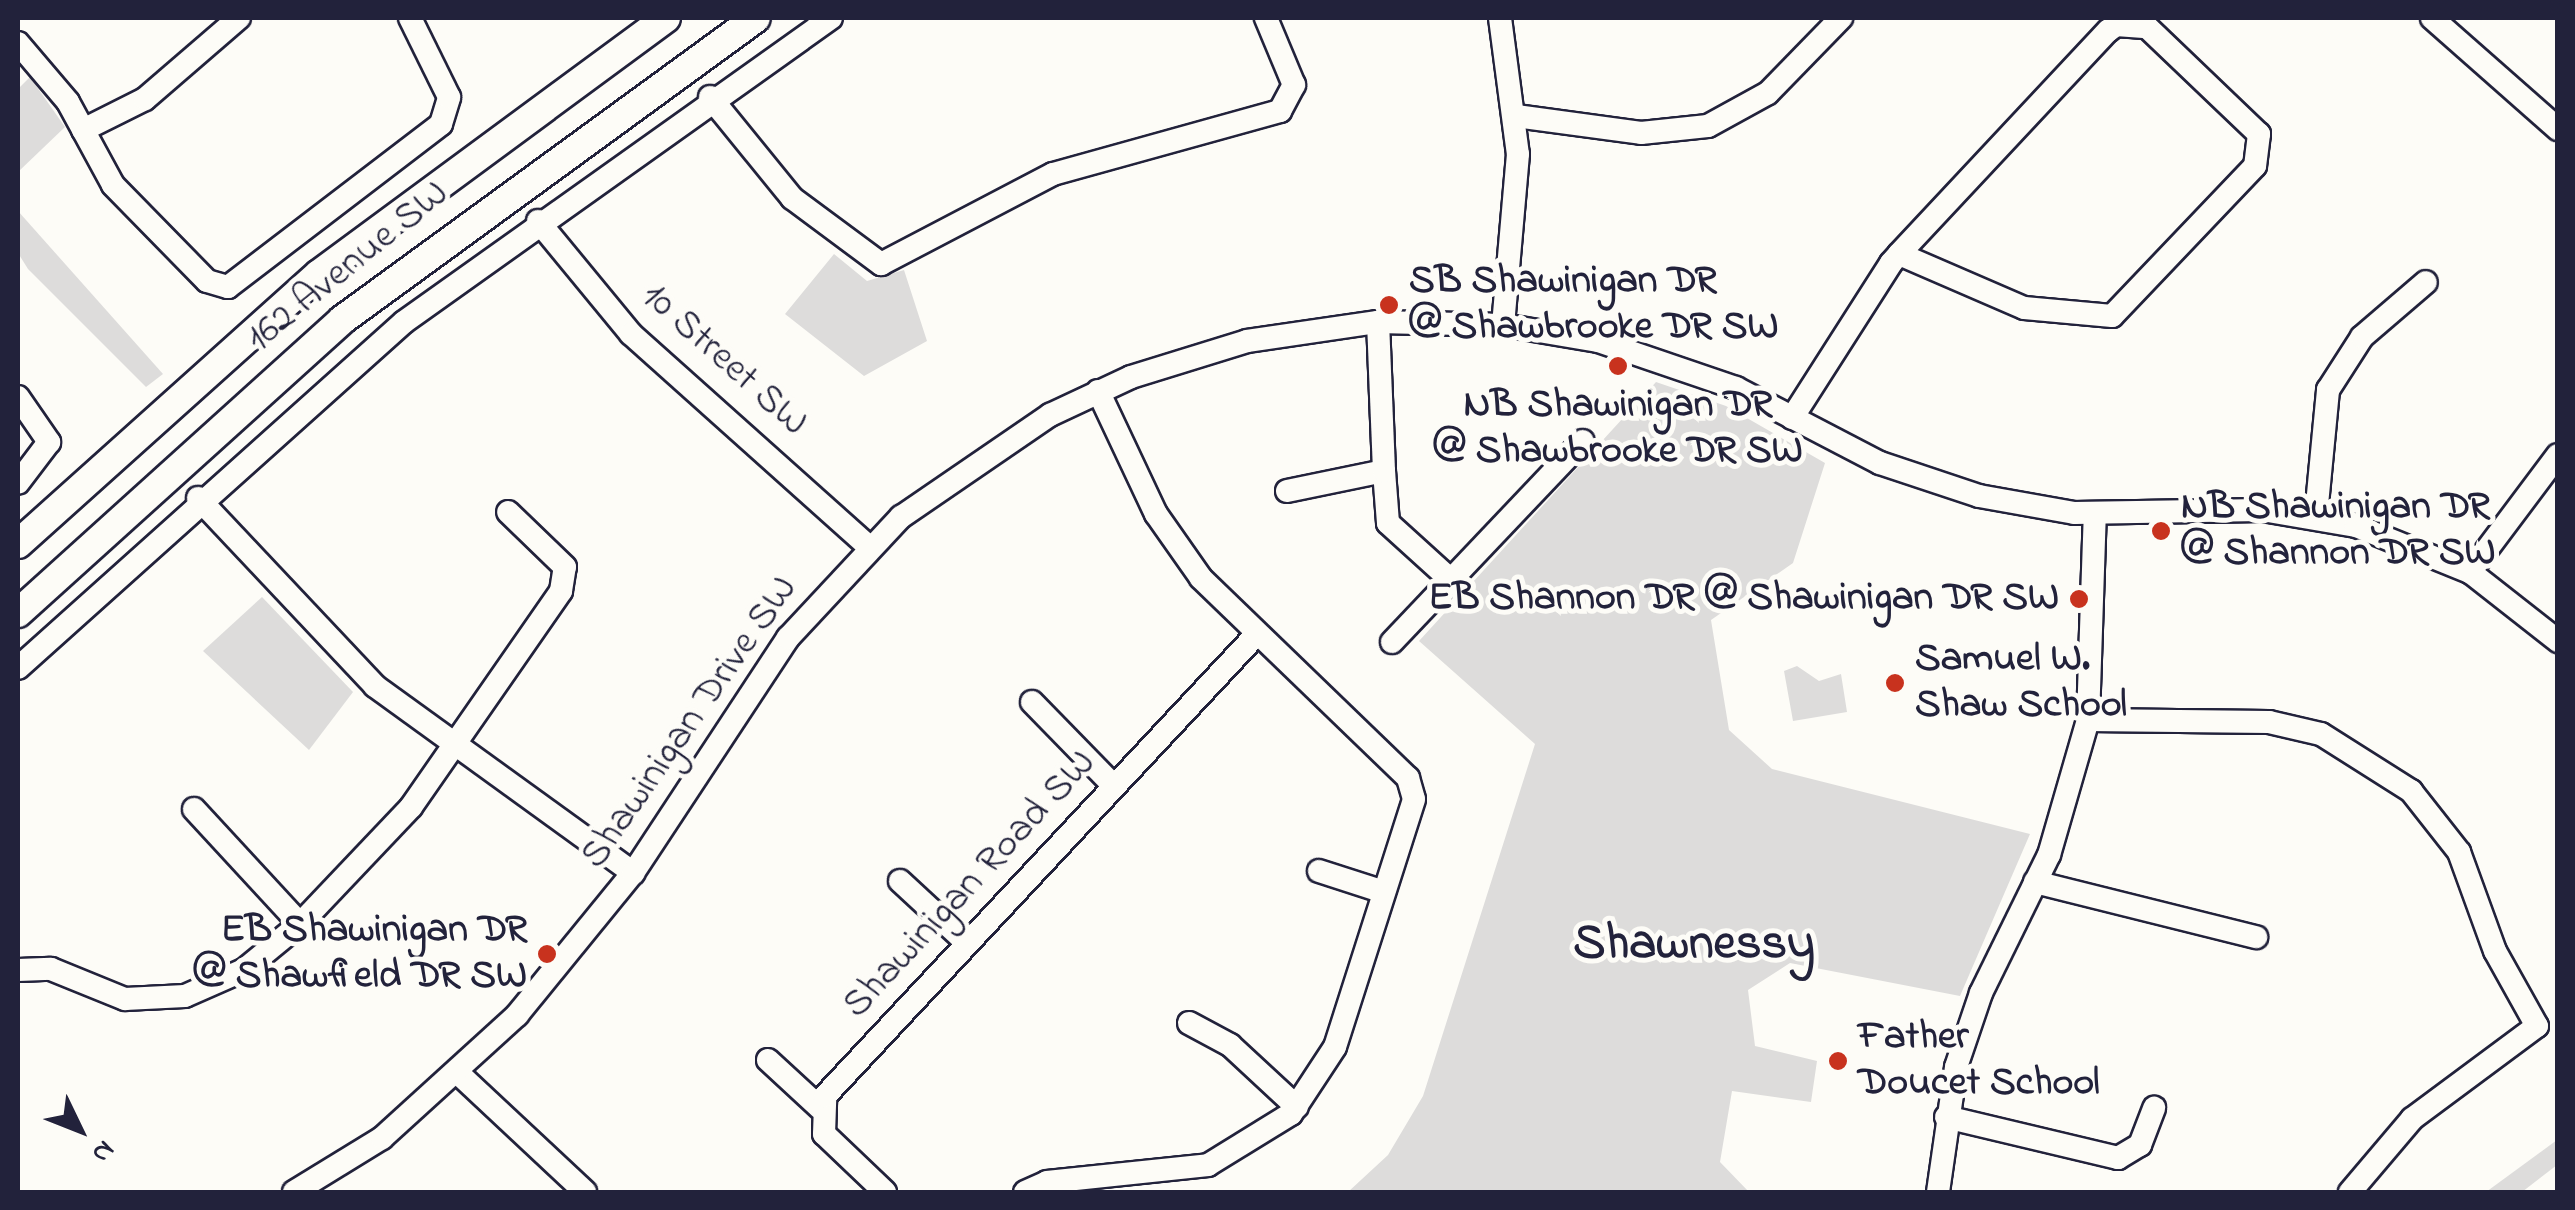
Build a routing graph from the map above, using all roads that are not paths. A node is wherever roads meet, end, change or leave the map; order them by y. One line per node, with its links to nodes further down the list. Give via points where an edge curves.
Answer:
1 (239, 18): 14 (street, via 146,98)
2 (410, 18): 14 (street, via 446,88 444,120 236,286 207,281 128,202)
3 (666, 18): 32 (main road, 162 Avenue SW, via 319,274)
4 (756, 18): 36 (main road, 162 Avenue SW, via 342,320)
5 (831, 18): 11 (street)
6 (1266, 18): 11 (street, via 1294,85 1280,111 1053,174 880,264 792,198)
7 (1500, 18): 12 (street)
8 (2432, 18): 13 (street)
9 (1826, 23): 12 (street, via 1768,93 1708,126 1640,133)
10 (18, 43): 14 (street)
11 (710, 97): 15 (street)
12 (1516, 116): 19 (street)
13 (2558, 129)
14 (83, 130)
15 (538, 220): 28 (street); 33 (street, 10 Street SW, via 631,334)
16 (1899, 254): 16 (street, via 2116,25 2146,27 2258,134 2255,166 2112,316 2024,308); 22 (street)
17 (2426, 282): 31 (street, via 2362,337 2328,390)
18 (1378, 322): 19 (street, Shawinigan Drive SW); 20 (street, Shawinigan Drive SW, via 1247,341); 25 (street)
19 (1503, 325): 22 (street, Shawinigan Drive SW, via 1641,352)
20 (1098, 391): 33 (street, Shawinigan Drive SW, via 999,444); 37 (street, via 1164,525)
21 (18, 397): 26 (street, via 50,442)
22 (1792, 418): 30 (street, Shawinigan Drive SW, via 1924,480)
23 (1583, 441): 35 (street)
24 (2558, 454): 34 (street)
25 (1384, 471): 27 (street); 35 (street, via 1388,523)
26 (18, 483)
27 (1287, 491)
28 (198, 498): 40 (street); 43 (street, via 332,647)
29 (508, 512): 43 (street, via 558,559 565,581)
30 (2094, 513): 31 (street, Shawinigan Drive SW); 42 (street)
31 (2316, 515): 34 (street, Shawinigan Drive SW)
32 (18, 544)
33 (869, 546): 47 (street, Shawinigan Drive SW, via 788,638)
34 (2470, 572): 38 (street, Shawinigan Drive SW)
35 (1452, 582): 39 (street)
36 (18, 612)
37 (1256, 635): 44 (street, Shawinigan Road SW); 50 (street, via 1412,784)
38 (2558, 641)
39 (1392, 642)
40 (18, 668)
41 (1032, 702): 44 (street)
42 (2088, 720): 49 (street); 67 (street, via 2270,722 2321,734 2411,791 2459,852 2496,951 2538,1026 2412,1119)
43 (455, 749): 47 (street); 51 (street, via 386,838)
44 (1114, 786): 53 (street, Shawinigan Road SW)
45 (194, 809): 51 (street)
46 (1319, 871): 50 (street)
47 (634, 872): 57 (street, Shawinigan Drive SW)
48 (900, 881): 53 (street)
49 (2035, 882): 52 (street); 61 (street, via 1980,992)
50 (1384, 892): 58 (street, via 1335,1047)
51 (300, 924): 54 (street, via 244,970 185,996 125,999 51,969)
52 (2256, 937)
53 (967, 942): 59 (street, Shawinigan Road SW)
54 (18, 970)
55 (1189, 1023): 58 (street, via 1230,1045)
56 (768, 1060): 59 (street)
57 (458, 1073): 62 (street, Shawinigan Drive SW, via 352,1160); 63 (street)
58 (1297, 1107): 65 (street, via 1262,1138 1208,1165)
59 (820, 1108): 64 (street, via 824,1134)
60 (2154, 1108): 61 (street, via 2140,1145 2118,1158)
61 (1946, 1117): 66 (street)
62 (294, 1192)
63 (585, 1192)
64 (885, 1192)
65 (1025, 1192)
66 (1938, 1192)
67 (2350, 1192)

